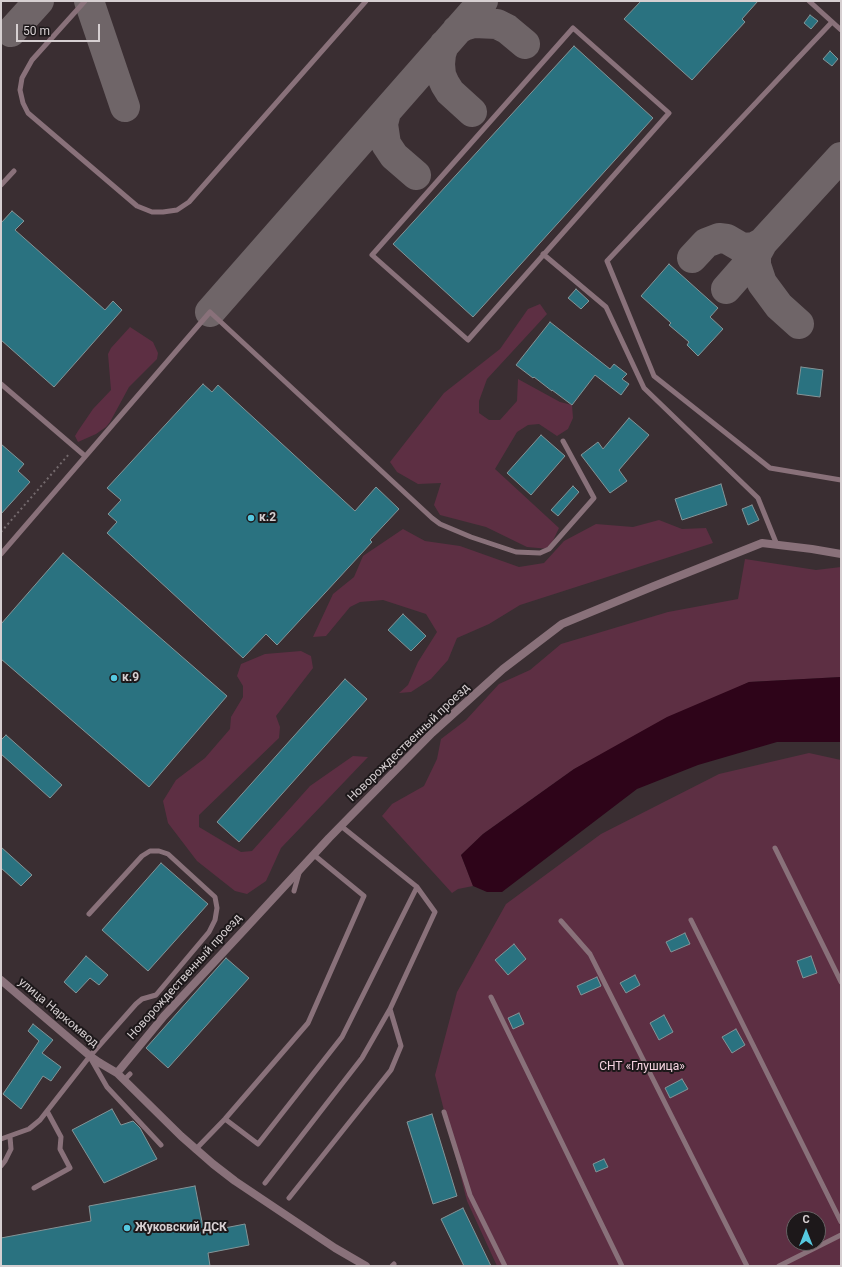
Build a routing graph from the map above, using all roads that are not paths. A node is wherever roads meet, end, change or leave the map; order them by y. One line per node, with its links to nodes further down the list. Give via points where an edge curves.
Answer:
1 (85, 1): 2 (lane, via 32,60 22,78 20,90 23,103 28,113 137,206 152,212 163,212 177,210 189,202)
2 (366, 1)
3 (809, 1): 4 (lane)
4 (832, 22): 5 (lane); 12 (lane, via 607,261 654,376 770,468)
5 (841, 30)
6 (14, 171): 7 (lane)
7 (1, 185)
8 (543, 254): 8 (lane, via 468,340 372,255 573,28 669,112); 13 (lane, via 606,306 644,388 758,498)
9 (1, 384): 11 (lane)
10 (563, 441): 11 (lane, via 594,498 549,549 540,553 516,552 471,537 432,518 210,312)
11 (85, 456): 14 (lane)
12 (841, 480)
13 (777, 545): 15 (street, Новорождественный проезд); 16 (street, Новорождественный проезд, via 762,543 562,624 503,669 432,733)
14 (1, 554)
15 (841, 554)
16 (341, 826): 18 (street, Новорождественный проезд); 20 (lane)
17 (775, 848): 26 (lane)
18 (314, 855): 19 (street, Новорождественный проезд); 33 (lane, via 364,896 308,1023)
19 (300, 870): 21 (lane); 30 (street, Новорождественный проезд, via 164,1016)
20 (417, 887): 28 (lane, via 435,912); 33 (lane, via 342,1037 258,1144)
21 (294, 891)
22 (89, 914): 29 (lane, via 142,856 150,852 168,854 215,897 217,908 209,932 156,995 136,1004)
23 (691, 920): 42 (lane)
24 (561, 922): 47 (lane, via 590,954)
25 (1, 980): 29 (street, улица Наркомвод)
26 (841, 982)
27 (491, 997): 46 (lane)
28 (390, 1009): 39 (lane, via 362,1058); 41 (lane, via 401,1046 391,1070)
29 (90, 1056): 30 (street, улица Наркомвод); 31 (lane); 36 (lane, via 107,1087)
30 (117, 1073): 37 (street, улица Наркомвод, via 127,1077)
31 (47, 1111): 34 (lane, via 29,1128); 40 (lane, via 61,1137 60,1149 70,1168)
32 (444, 1112): 45 (lane, via 470,1195)
33 (225, 1119): 37 (lane)
34 (10, 1136): 35 (lane); 38 (lane, via 11,1149)
35 (1, 1140)
36 (161, 1144)
37 (195, 1150): 44 (street, улица Наркомвод, via 235,1181)
38 (1, 1166)
39 (265, 1183)
40 (34, 1188)
41 (288, 1198)
42 (841, 1222)
43 (841, 1235): 48 (lane)
44 (366, 1266)
45 (505, 1266)
46 (622, 1266)
47 (747, 1266)
48 (779, 1266)

